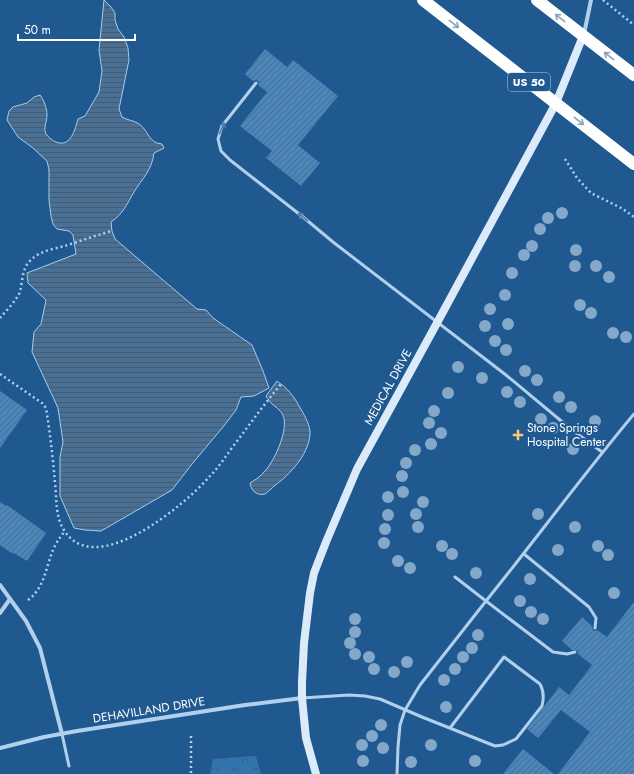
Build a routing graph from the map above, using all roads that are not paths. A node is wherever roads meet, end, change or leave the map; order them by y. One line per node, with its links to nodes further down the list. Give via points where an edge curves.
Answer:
1 (423, 0): 7 (highway, US 50, one-way to 7)
2 (537, 0): 4 (highway, one-way to 2)
3 (590, 0): 4 (street)
4 (584, 36): 5 (highway, one-way to 4); 7 (street, MEDICAL DRIVE)
5 (634, 75)
6 (256, 83): 9 (lane, one-way to 6, via 221,151 218,139 222,126)
7 (556, 103): 8 (highway, US 50, one-way to 8); 9 (street, MEDICAL DRIVE)
8 (634, 164)
9 (438, 323): 11 (lane); 20 (street, MEDICAL DRIVE, via 357,469 314,573 304,643)
10 (634, 414): 11 (lane)
11 (602, 452): 12 (lane)
12 (524, 554): 16 (lane); 18 (lane, via 589,607 596,618)
13 (455, 577): 16 (lane)
14 (0, 585): 15 (street)
15 (10, 599): 17 (street); 23 (street, via 30,627 40,648)
16 (486, 601): 19 (lane, via 554,652); 21 (lane, via 420,685)
17 (0, 613)
18 (595, 628)
19 (575, 652)
20 (302, 698): 21 (lane, via 365,696 380,699); 23 (street, DEHAVILLAND DRIVE); 26 (street, MEDICAL DRIVE, via 306,738)
21 (405, 710): 22 (lane); 27 (lane, via 399,732)
22 (450, 728): 22 (lane, via 495,746 510,742 516,739 542,706 542,688 504,657)
23 (62, 734): 24 (street, DEHAVILLAND DRIVE); 25 (lane)
24 (0, 748)
25 (69, 766)
26 (316, 774)
27 (397, 774)

